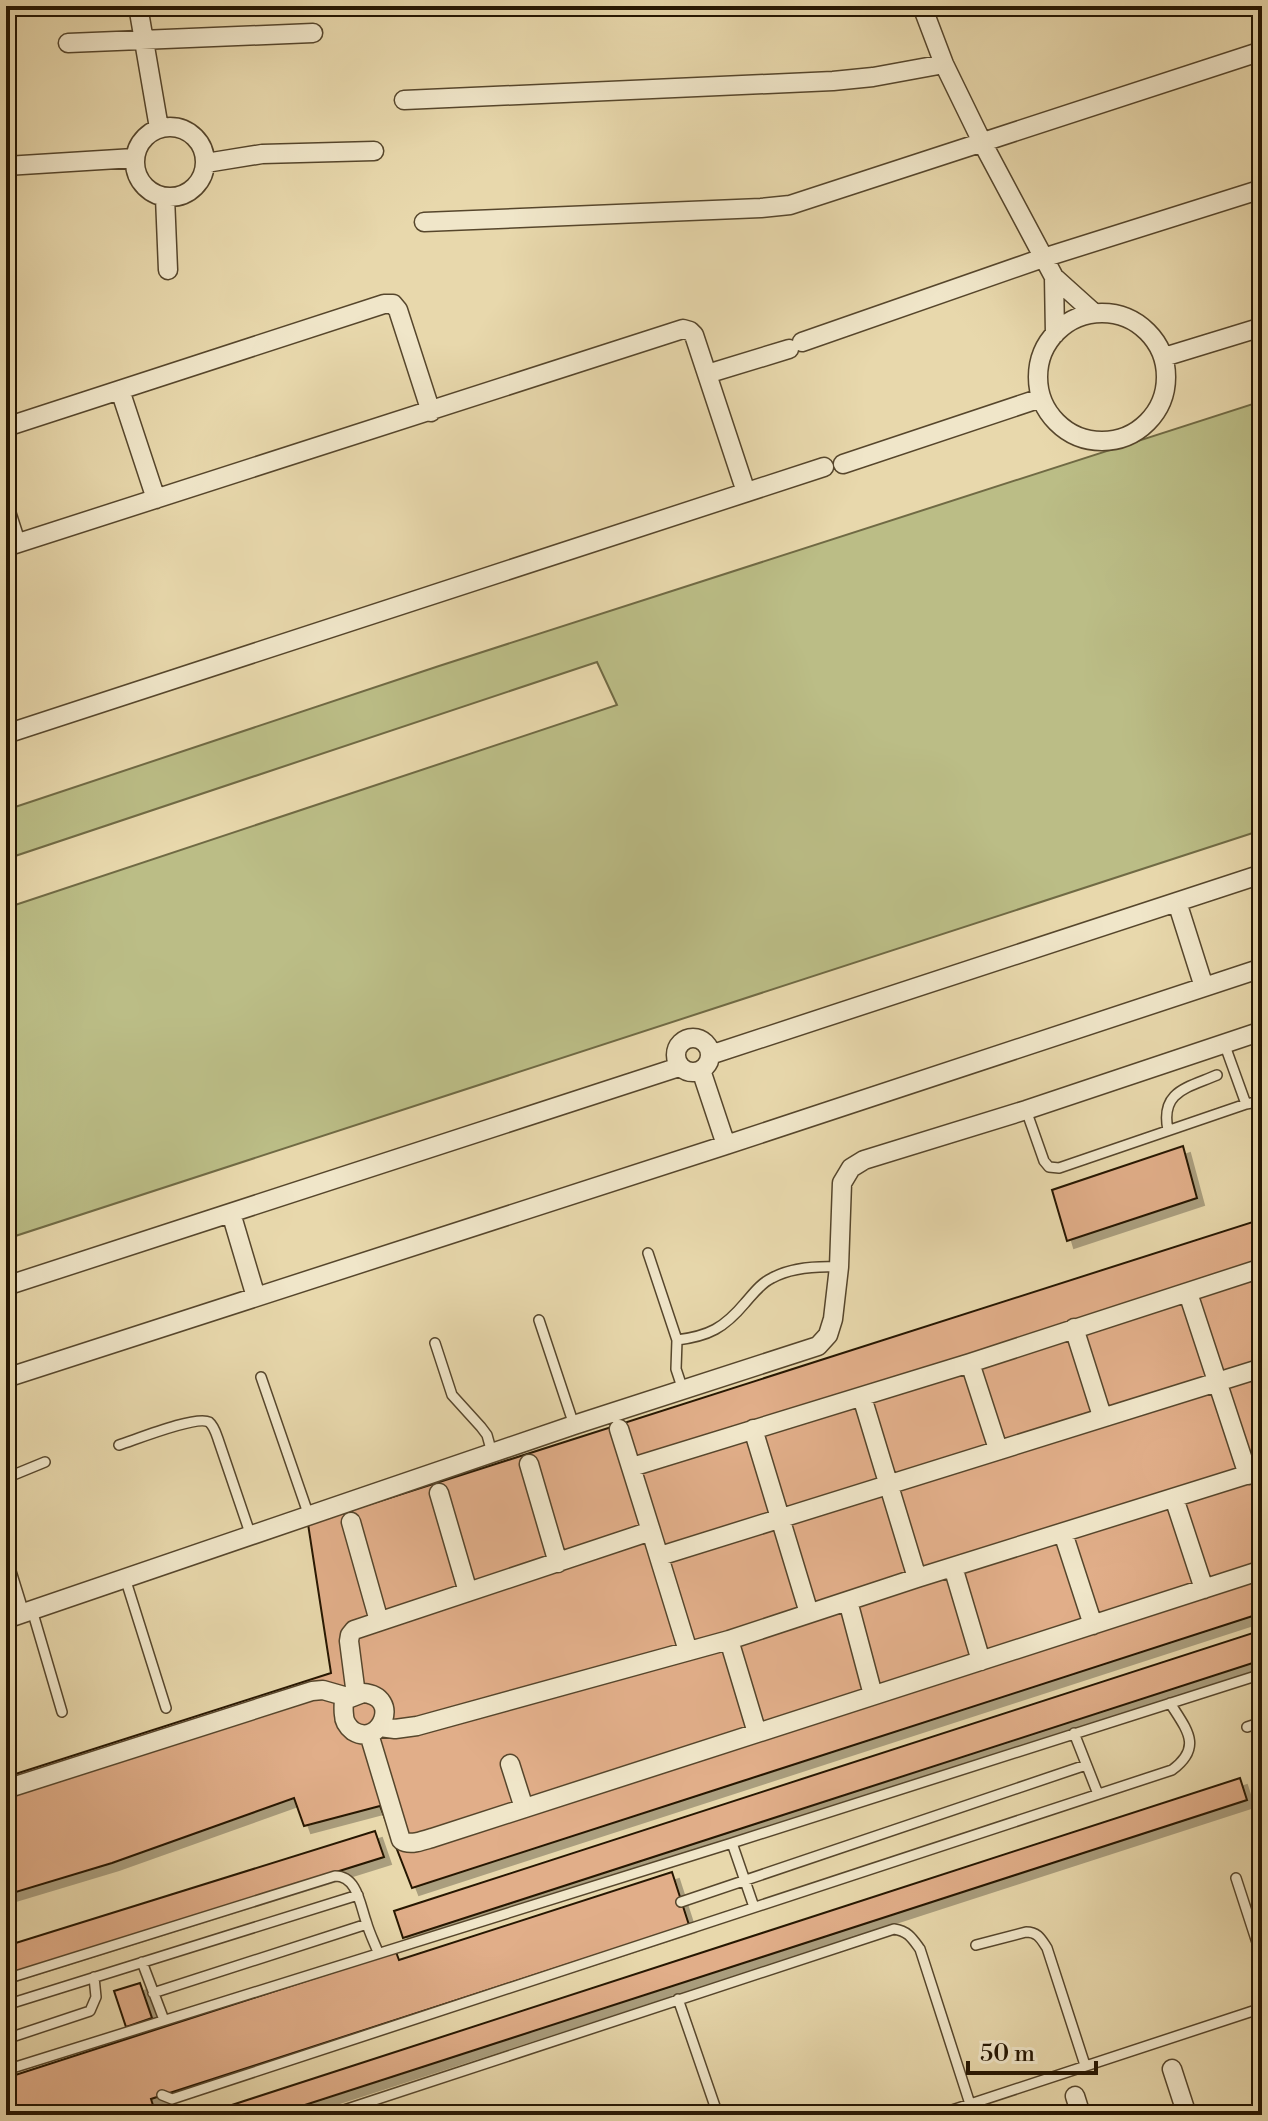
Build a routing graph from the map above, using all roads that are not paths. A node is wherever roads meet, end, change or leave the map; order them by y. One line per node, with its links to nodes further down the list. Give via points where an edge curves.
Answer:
1 (138, 6): 4 (street)
2 (922, 6): 7 (street)
3 (313, 33): 4 (street)
4 (143, 39): 5 (street); 9 (street)
5 (68, 43)
6 (1262, 51): 10 (street)
7 (944, 64): 8 (street, via 833,81); 10 (street)
8 (404, 100)
9 (159, 128): 12 (street, via 147,134); 13 (street, via 172,126 196,138)
10 (982, 142): 17 (street, via 790,205); 18 (street)
11 (374, 151): 13 (street, via 262,154)
12 (134, 158): 14 (street); 16 (street, via 141,184)
13 (206, 163): 16 (street, via 188,193)
14 (6, 166)
15 (1262, 189): 18 (street)
16 (165, 197): 19 (street)
17 (424, 222)
18 (1043, 258): 20 (street); 25 (street)
19 (168, 270)
20 (1054, 277): 21 (street); 23 (street)
21 (1094, 313): 23 (street); 24 (street, via 1112,313 1137,323)
22 (1262, 327): 24 (street)
23 (1055, 334): 27 (street, via 1042,353)
24 (1164, 357): 27 (street, via 1165,393 1158,410 1146,424 1114,440 1078,437 1062,428)
25 (707, 374): 28 (street, via 694,335 683,329); 30 (street)
26 (120, 390): 28 (street, via 393,304); 29 (street); 31 (street)
27 (1041, 398): 30 (street)
28 (431, 412): 31 (street)
29 (6, 427)
30 (746, 492): 34 (street)
31 (156, 499): 33 (street)
32 (6, 512): 33 (street)
33 (11, 545)
34 (6, 734)
35 (1262, 874): 36 (street)
36 (1177, 902): 38 (street); 41 (street)
37 (1262, 968): 38 (street)
38 (1204, 987): 48 (street)
39 (1262, 1031): 40 (street)
40 (1224, 1043): 44 (lane); 46 (street)
41 (706, 1063): 42 (street, via 687,1072); 42 (street, via 707,1045 686,1038 675,1051); 48 (street)
42 (679, 1067): 49 (street)
43 (1217, 1075): 47 (lane, via 1171,1098 1165,1117)
44 (1246, 1104): 45 (lane); 47 (lane)
45 (1262, 1106)
46 (1026, 1110): 47 (lane, via 1049,1167); 51 (street, via 851,1168 842,1183)
47 (1168, 1130)
48 (726, 1145): 55 (street)
49 (231, 1213): 53 (street); 55 (street)
50 (648, 1253): 58 (lane)
51 (839, 1267): 58 (lane, via 817,1266 773,1277 726,1324 698,1338); 65 (street, via 833,1319 818,1346)
52 (1262, 1268): 54 (street)
53 (6, 1286)
54 (1188, 1293): 57 (street); 64 (street)
55 (256, 1297): 63 (street)
56 (539, 1320): 68 (lane)
57 (1074, 1328): 60 (street); 67 (street)
58 (677, 1340): 65 (lane, via 676,1369)
59 (435, 1343): 73 (lane, via 452,1395 487,1435)
60 (970, 1363): 66 (street); 72 (street)
61 (1262, 1368): 64 (street)
62 (261, 1377): 82 (lane)
63 (6, 1378)
64 (1215, 1381): 67 (street); 77 (street)
65 (683, 1390): 68 (street)
66 (862, 1397): 70 (street); 79 (street)
67 (1102, 1416): 72 (street)
68 (574, 1425): 73 (street)
69 (619, 1429): 76 (street)
70 (753, 1429): 76 (street); 83 (street)
71 (119, 1445): 87 (lane, via 197,1420 212,1425)
72 (998, 1449): 79 (street)
73 (492, 1453): 82 (street)
74 (45, 1462): 78 (lane)
75 (529, 1464): 90 (street)
76 (632, 1467): 85 (street)
77 (1255, 1472): 81 (street)
78 (6, 1478)
79 (889, 1485): 83 (street); 94 (street)
80 (439, 1493): 96 (street)
81 (1174, 1498): 86 (street); 95 (street)
82 (309, 1516): 87 (street)
83 (781, 1519): 89 (street); 98 (street)
84 (351, 1522): 100 (street)
85 (651, 1531): 89 (street); 90 (street)
86 (1063, 1533): 91 (street); 101 (street)
87 (251, 1536): 93 (street)
88 (6, 1555): 99 (lane)
89 (660, 1556): 103 (street)
90 (558, 1563): 96 (street)
91 (953, 1567): 94 (street); 104 (street)
92 (1262, 1570): 95 (street)
93 (125, 1578): 99 (street); 109 (lane)
94 (917, 1578): 97 (street)
95 (1204, 1589): 101 (street)
96 (468, 1592): 100 (street)
97 (848, 1601): 98 (street); 107 (street)
98 (809, 1613): 102 (street)
99 (20, 1614): 110 (lane)
100 (379, 1621): 106 (street, via 350,1635)
101 (1093, 1625): 104 (street)
102 (729, 1640): 103 (street); 114 (street)
103 (688, 1651): 113 (street, via 417,1726)
104 (981, 1661): 107 (street)
105 (1262, 1674): 108 (lane)
106 (350, 1695): 113 (street, via 346,1723 355,1732); 113 (street, via 370,1694 381,1701 385,1714); 118 (street, via 312,1691)
107 (873, 1695): 114 (street)
108 (1170, 1703): 115 (lane); 119 (lane, via 1189,1741 1185,1760 1172,1770)
109 (166, 1708)
110 (62, 1712)
111 (1262, 1722): 112 (lane)
112 (1247, 1727)
113 (374, 1730): 120 (street, via 406,1843)
114 (757, 1733): 120 (street)
115 (1074, 1733): 117 (lane); 121 (lane)
116 (510, 1764): 120 (street)
117 (1086, 1765): 119 (lane); 123 (lane)
118 (6, 1789)
119 (1098, 1794): 126 (lane)
120 (524, 1808)
121 (732, 1843): 123 (lane); 127 (lane)
122 (1236, 1878): 132 (lane)
123 (745, 1881): 125 (lane); 126 (lane)
124 (358, 1895): 128 (lane); 133 (lane); 135 (lane, via 343,1876 327,1877)
125 (681, 1902)
126 (754, 1907): 145 (lane, via 172,2099)
127 (491, 1919): 129 (lane); 131 (lane)
128 (367, 1924): 131 (lane); 136 (lane)
129 (494, 1930)
130 (976, 1945): 142 (lane, via 1026,1932 1040,1937)
131 (378, 1952): 140 (lane)
132 (1262, 1958)
133 (142, 1962): 134 (lane); 136 (lane)
134 (94, 1977): 138 (lane); 141 (lane, via 96,1997 90,2011)
135 (6, 1979)
136 (153, 1993): 140 (lane)
137 (678, 1999): 147 (lane, via 903,1930 920,1949); 148 (lane); 149 (lane)
138 (6, 2005)
139 (1262, 2008): 142 (lane)
140 (164, 2020): 144 (lane, via 140,2032)
141 (6, 2039)
142 (1085, 2065): 147 (lane)
143 (1172, 2069): 152 (street)
144 (6, 2070)
145 (162, 2095)
146 (1075, 2096): 151 (street)
147 (970, 2104): 150 (lane)
148 (329, 2115)
149 (718, 2115)
150 (937, 2115)
151 (1081, 2115)
152 (1187, 2115)

